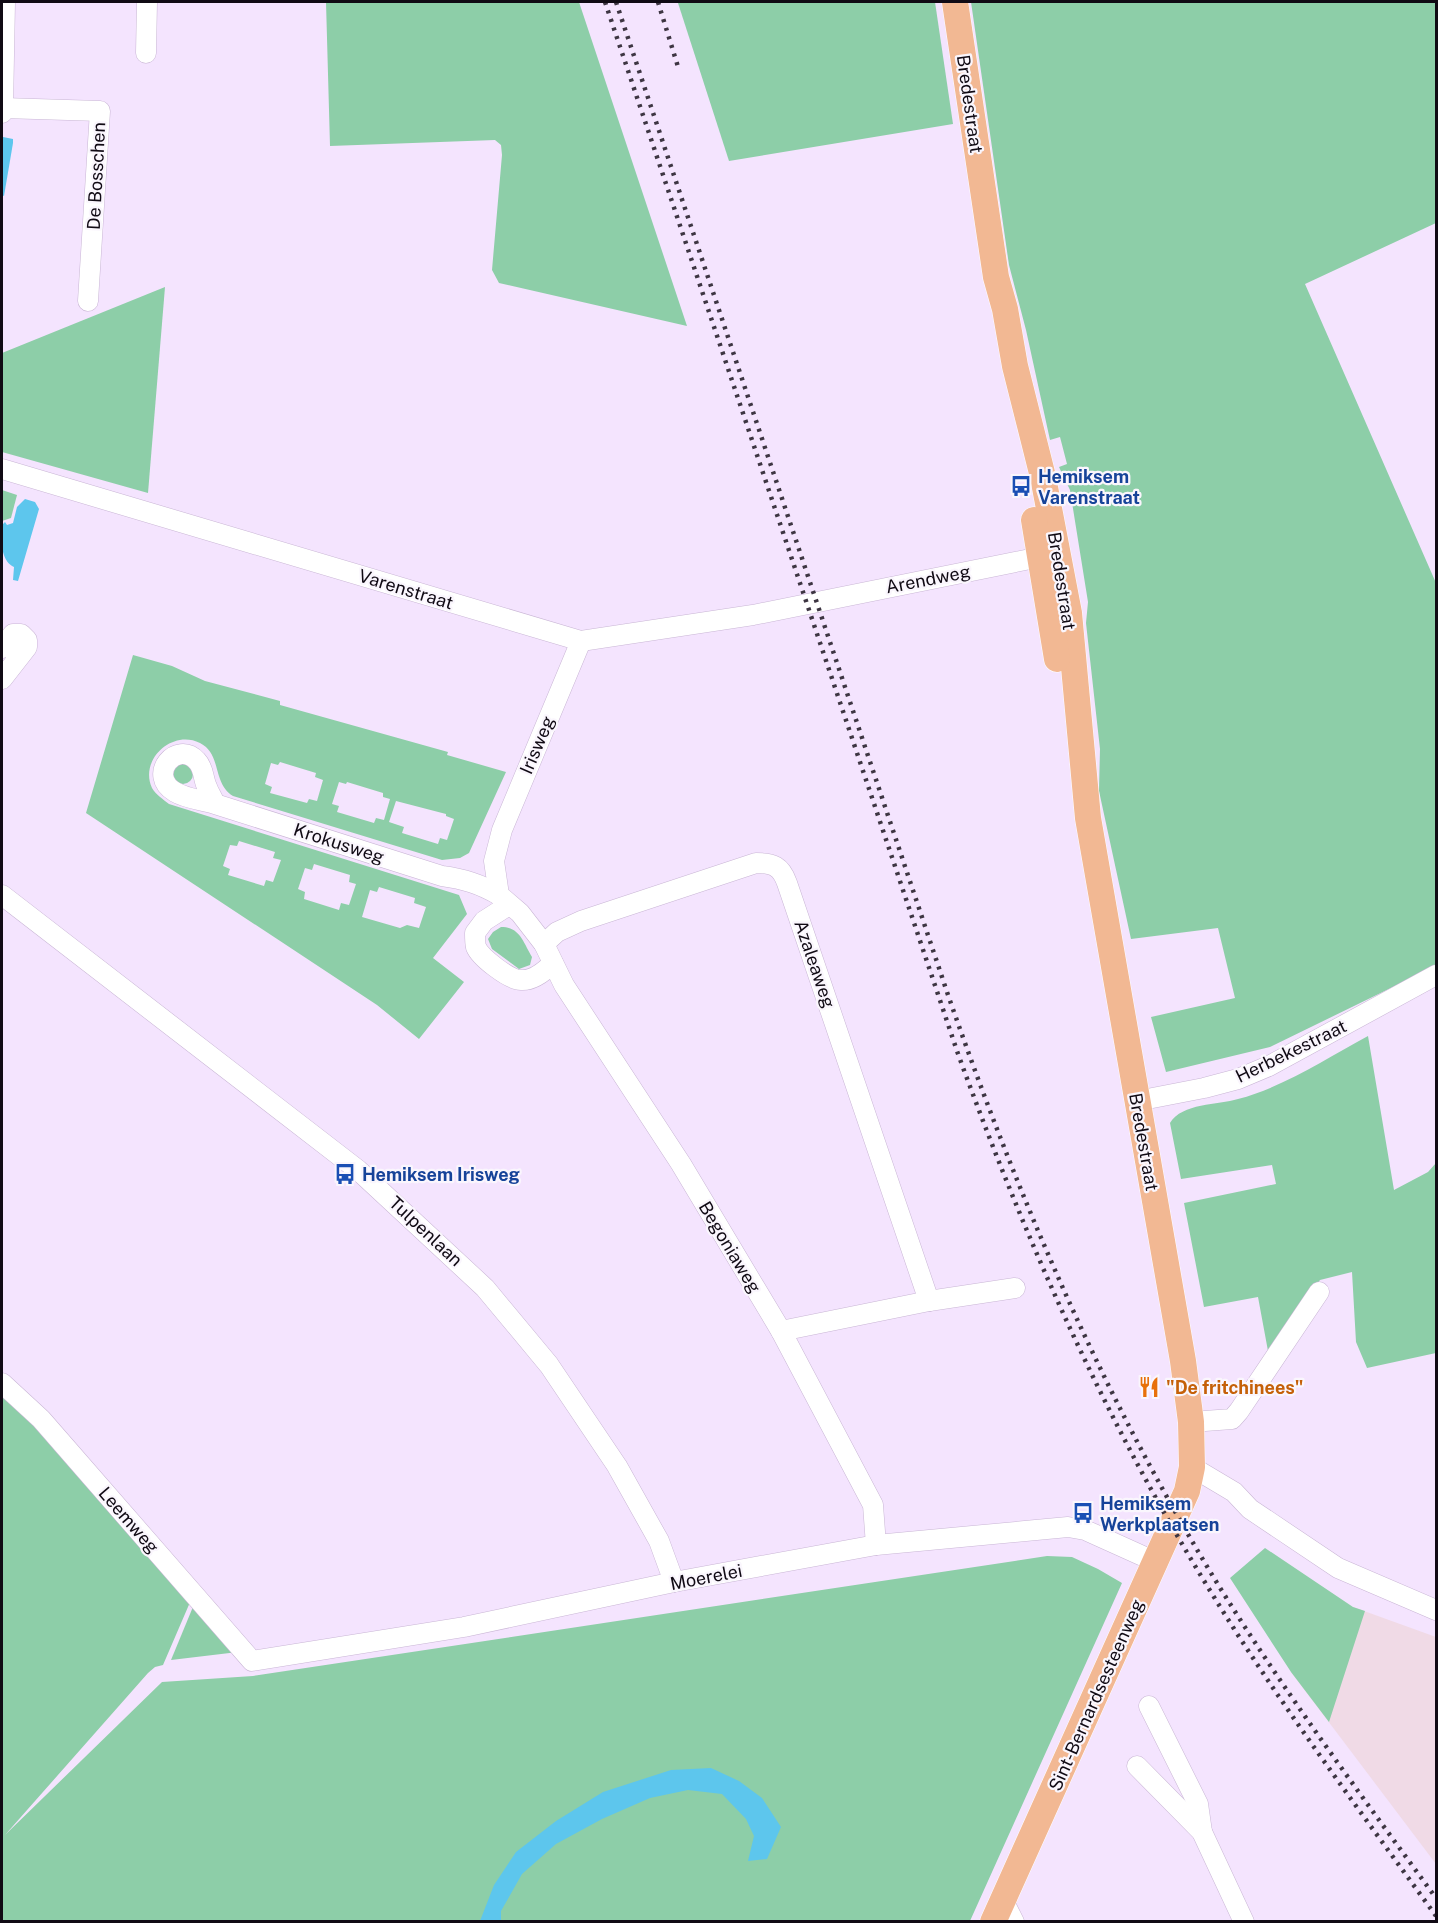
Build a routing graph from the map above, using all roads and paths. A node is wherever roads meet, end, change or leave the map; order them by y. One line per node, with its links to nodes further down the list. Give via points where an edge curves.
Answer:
1 (5, 2): 5 (street)
2 (147, 2): 4 (street)
3 (955, 2): 6 (main road, Bredestraat)
4 (146, 53)
5 (2, 111): 7 (street, De Bosschen, via 100,111)
6 (996, 277): 9 (main road, Bredestraat, via 1002,342); 15 (main road, Bredestraat, via 1047,494 1069,613)
7 (88, 301)
8 (2, 470): 11 (street, Varenstraat)
9 (1040, 557): 10 (street, Arendweg); 15 (main road, Bredestraat, via 1080,794)
10 (817, 601): 11 (street, Varenstraat, via 753,615)
11 (581, 641): 16 (street, Irisweg)
12 (2, 648): 13 (street, via 13,633 27,640 27,647)
13 (2, 679)
14 (215, 804): 17 (street, Krokusweg, via 442,876)
15 (1088, 818): 23 (main road, Bredestraat)
16 (495, 850): 17 (street, Irisweg, via 488,862); 19 (street, Irisweg, via 495,876)
17 (463, 879): 19 (street, via 482,885)
18 (2, 895): 33 (street, Tulpenlaan, via 358,1170 485,1288 549,1365 612,1458 659,1541)
19 (504, 900): 20 (street, via 528,922); 21 (street, via 475,933 482,956 521,981 545,971)
20 (543, 944): 21 (street); 26 (street, Azaleaweg, via 557,932 602,914 756,863 769,863 783,872)
21 (553, 963): 27 (street, Begoniaweg, via 681,1164)
22 (1437, 975): 23 (street, Herbekestraat, via 1304,1048 1238,1079)
23 (1137, 1101): 29 (main road, Bredestraat)
24 (1016, 1287): 26 (street)
25 (1319, 1292): 29 (street, via 1232,1419)
26 (929, 1301): 27 (street)
27 (781, 1332): 31 (street, Begoniaweg, via 873,1505)
28 (2, 1383): 35 (street, Leemweg, via 41,1419)
29 (1191, 1422): 30 (main road, Bredestraat)
30 (1192, 1467): 32 (main road, Sint-Bernardsesteenweg, via 1187,1491); 34 (street, via 1234,1492 1250,1509 1338,1569)
31 (876, 1545): 32 (street, Moerelei, via 1068,1527 1085,1530); 33 (street, Moerelei)
32 (1156, 1562): 39 (main road, Sint-Bernardsesteenweg)
33 (674, 1582): 35 (street, Moerelei, via 464,1627)
34 (1437, 1610)
35 (252, 1661)
36 (1149, 1706): 38 (street, via 1198,1804)
37 (1137, 1766): 38 (street)
38 (1202, 1832): 40 (street)
39 (1004, 1914)
40 (1244, 1922)

